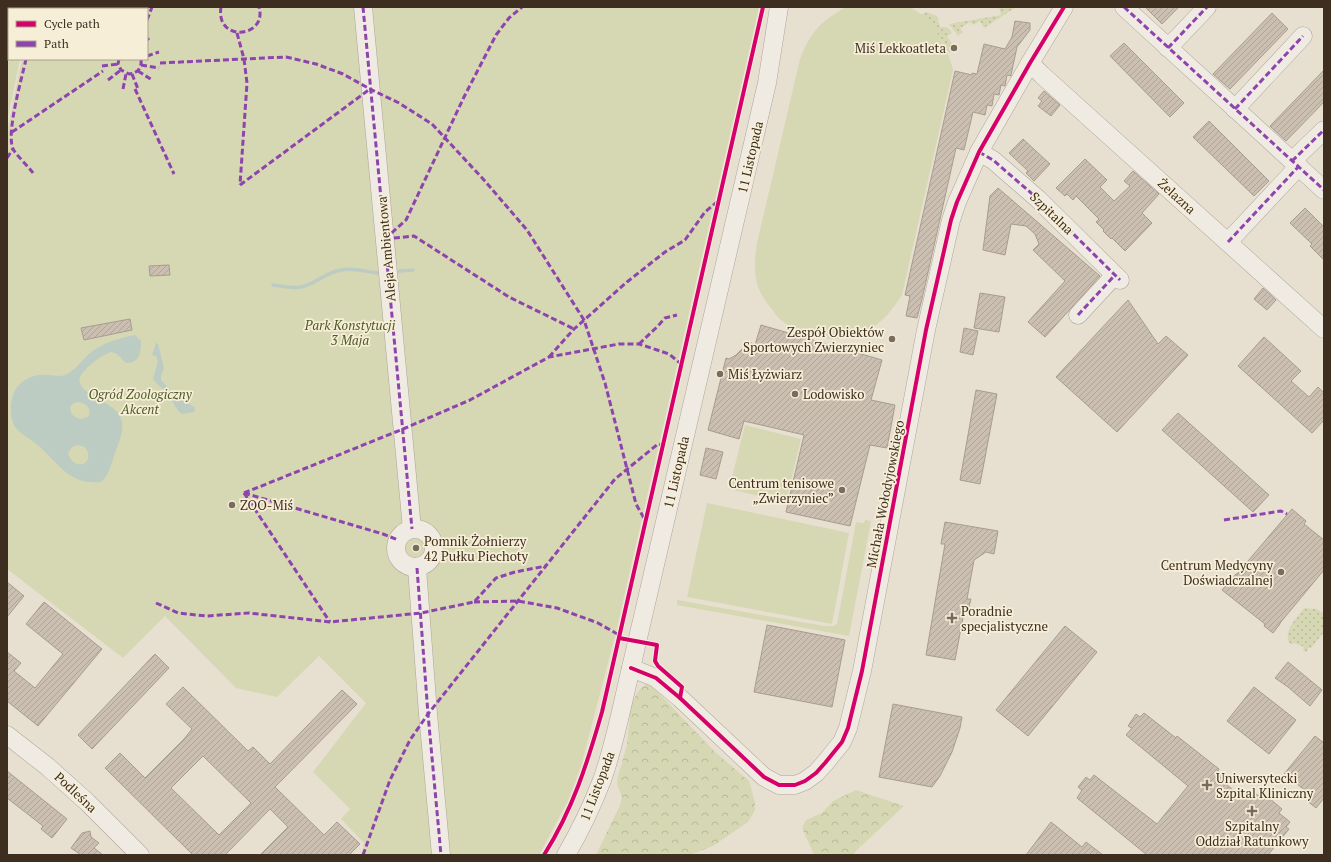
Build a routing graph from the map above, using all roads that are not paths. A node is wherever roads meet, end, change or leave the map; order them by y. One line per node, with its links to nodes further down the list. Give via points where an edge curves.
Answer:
1 (363, 7): 19 (street, Aleja Ambientowa)
2 (779, 7): 10 (street, 11 Listopada)
3 (790, 7): 10 (street, 11 Listopada)
4 (1064, 7): 9 (street, Michała Wołodyjowskiego)
5 (1124, 7): 8 (street)
6 (1207, 7): 8 (street)
7 (1303, 36): 11 (street)
8 (1168, 48): 11 (street)
9 (1030, 63): 13 (street, Michała Wołodyjowskiego); 16 (street, Żelazna)
10 (767, 83): 21 (street, 11 Listopada)
11 (1235, 109): 14 (street)
12 (1324, 130): 14 (street)
13 (979, 152): 17 (street, Szpitalna, via 993,160 1038,199 1118,278); 21 (street, Michała Wołodyjowskiego, via 951,220 923,346 862,671 842,742 816,773 805,781 779,784 764,777 656,678)
14 (1296, 163): 15 (street); 16 (street)
15 (1324, 190)
16 (1228, 242): 18 (street, Żelazna)
17 (1078, 315)
18 (1324, 329)
19 (411, 522): 20 (street, via 400,536 396,550 403,563); 20 (street, via 432,538 435,548 430,561)
20 (417, 568): 24 (street)
21 (632, 668): 25 (street, 11 Listopada, via 602,780)
22 (7, 735): 23 (street, Podleśna, via 87,802)
23 (132, 852)
24 (441, 855)
25 (566, 855)

